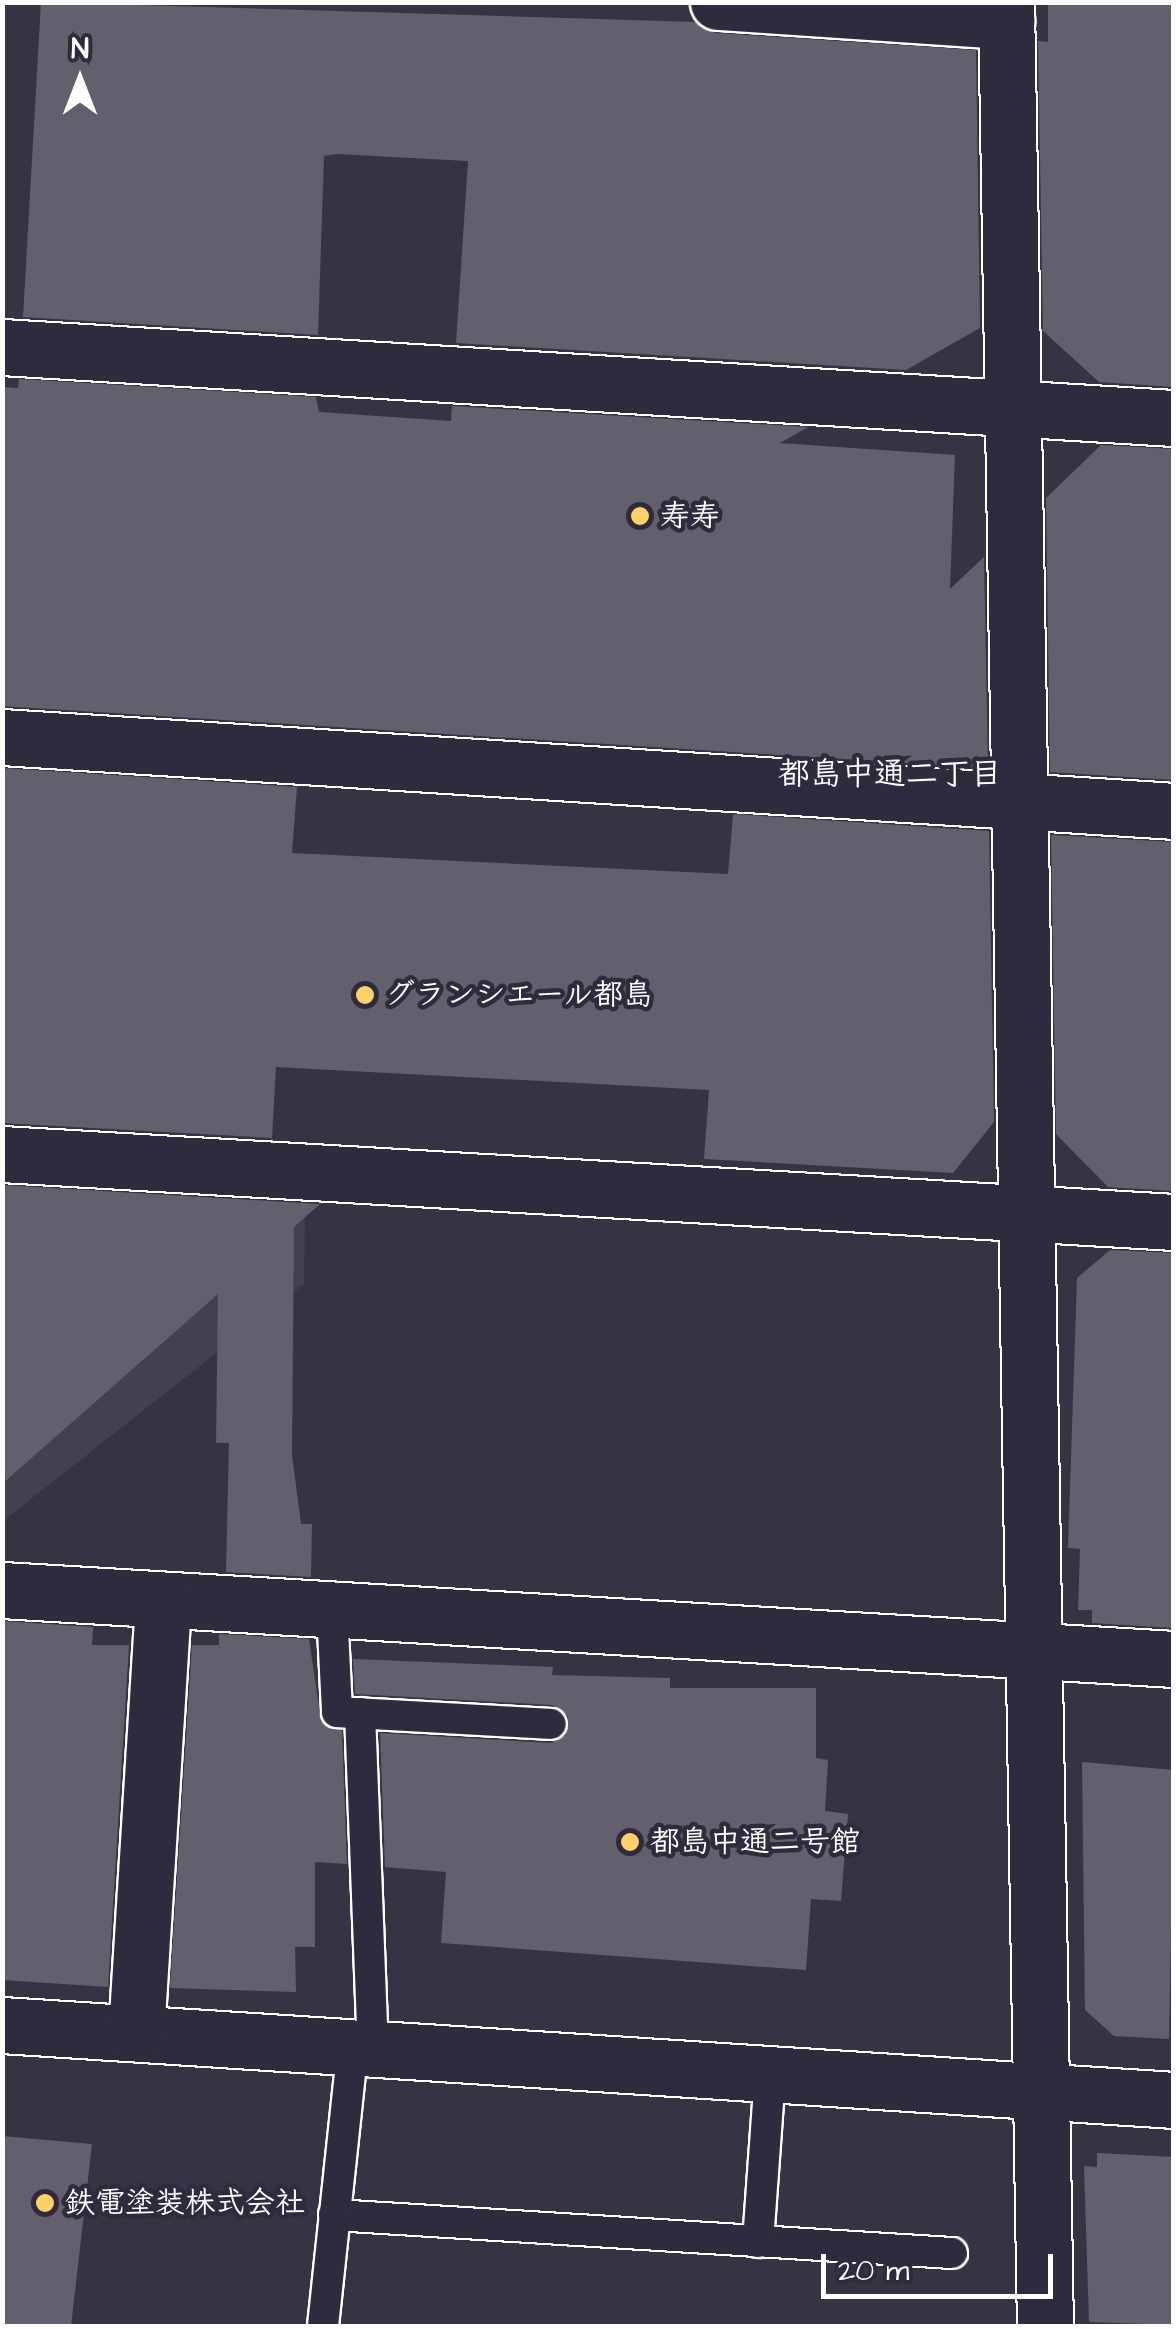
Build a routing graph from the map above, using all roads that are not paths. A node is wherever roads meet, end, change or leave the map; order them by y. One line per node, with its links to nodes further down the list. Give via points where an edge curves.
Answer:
1 (718, 2): 2 (street)
2 (1006, 12): 4 (street)
3 (2, 347): 4 (street)
4 (1012, 409): 5 (street); 7 (street)
5 (1174, 418)
6 (2, 737): 7 (street)
7 (1019, 801): 8 (street); 10 (street)
8 (1174, 811)
9 (2, 1154): 10 (street)
10 (1026, 1217): 11 (street); 15 (street)
11 (1174, 1222)
12 (2, 1590): 13 (street)
13 (163, 1600): 14 (street); 20 (street)
14 (332, 1609): 15 (street); 17 (lane, via 336,1712)
15 (1033, 1650): 16 (street); 23 (street)
16 (1174, 1659)
17 (360, 1713): 18 (lane); 21 (lane)
18 (550, 1724)
19 (2, 2024): 20 (street)
20 (136, 2033): 21 (street)
21 (363, 2048): 22 (street); 25 (lane)
22 (770, 2074): 23 (street); 26 (lane)
23 (1040, 2092): 24 (street); 29 (street)
24 (1174, 2100)
25 (334, 2215): 26 (lane); 28 (lane)
26 (758, 2242): 27 (lane)
27 (952, 2253)
28 (323, 2326)
29 (1045, 2326)

